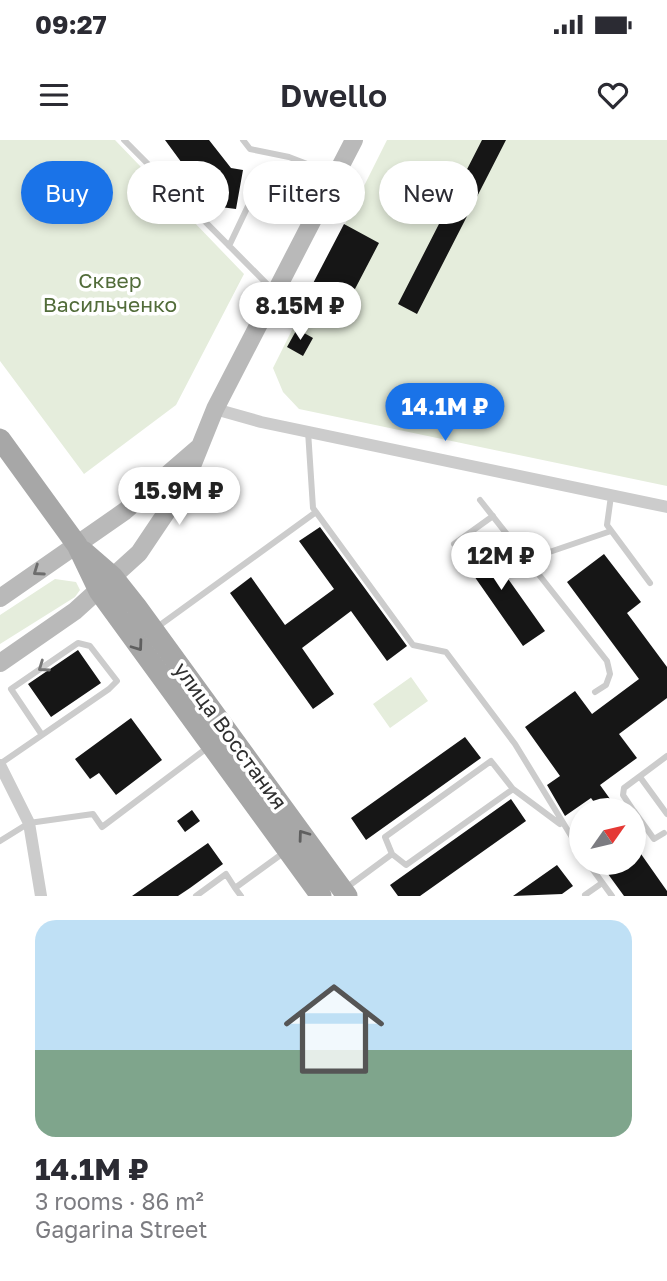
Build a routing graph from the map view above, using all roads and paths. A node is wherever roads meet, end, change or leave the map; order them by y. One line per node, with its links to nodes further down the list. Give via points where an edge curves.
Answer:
1 (124, 140): 8 (lane)
2 (243, 140): 4 (lane, via 250,149)
3 (354, 140): 5 (main road)
4 (299, 161)
5 (343, 161)
6 (243, 217): 8 (lane)
7 (310, 224): 9 (main road)
8 (229, 246): 9 (lane)
9 (275, 293): 10 (main road)
10 (215, 409): 11 (street); 13 (main road)
11 (308, 431): 14 (street); 17 (lane)
12 (0, 439): 21 (main road, улица Восстания)
13 (201, 446): 21 (main road); 24 (main road, via 184,486 139,553)
14 (611, 496): 16 (street); 19 (lane, via 607,525)
15 (480, 500): 18 (lane)
16 (667, 507)
17 (316, 512): 26 (lane); 38 (lane, via 413,645 446,652 515,744)
18 (493, 516): 20 (lane); 22 (lane)
19 (611, 530): 22 (lane); 23 (lane)
20 (454, 544)
21 (77, 545): 24 (main road, улица Восстания); 25 (main road, one-way to 25)
22 (529, 559): 28 (lane, via 607,661 610,674 606,685)
23 (650, 583)
24 (106, 584): 26 (main road, улица Восстания); 27 (main road); 30 (main road, улица Восстания, one-way to 30)
25 (0, 598)
26 (153, 630): 48 (main road, улица Восстания, one-way to 26)
27 (0, 663)
28 (595, 692)
29 (43, 734): 29 (lane, one-way to 29, via 117,681 90,646 78,643 11,689); 32 (lane)
30 (211, 746): 37 (lane, via 102,827 93,814); 43 (main road, улица Восстания)
31 (667, 756): 33 (lane)
32 (0, 765): 37 (street)
33 (640, 777): 35 (lane, via 624,788); 36 (lane)
34 (513, 789): 38 (lane); 44 (lane, via 406,864); 44 (lane, via 491,761 385,837)
35 (624, 798)
36 (667, 814)
37 (29, 823): 42 (lane); 49 (street)
38 (564, 828): 41 (lane)
39 (646, 828): 40 (lane, via 654,839)
40 (666, 834)
41 (569, 835)
42 (0, 841)
43 (287, 850): 47 (lane); 52 (main road, улица Восстания)
44 (392, 854): 48 (lane)
45 (597, 875): 46 (lane)
46 (603, 883): 53 (lane); 54 (lane)
47 (235, 888): 50 (lane, via 226,874); 51 (lane)
48 (345, 893)
49 (41, 896)
50 (195, 896)
51 (240, 896)
52 (321, 896)
53 (585, 896)
54 (612, 896)

